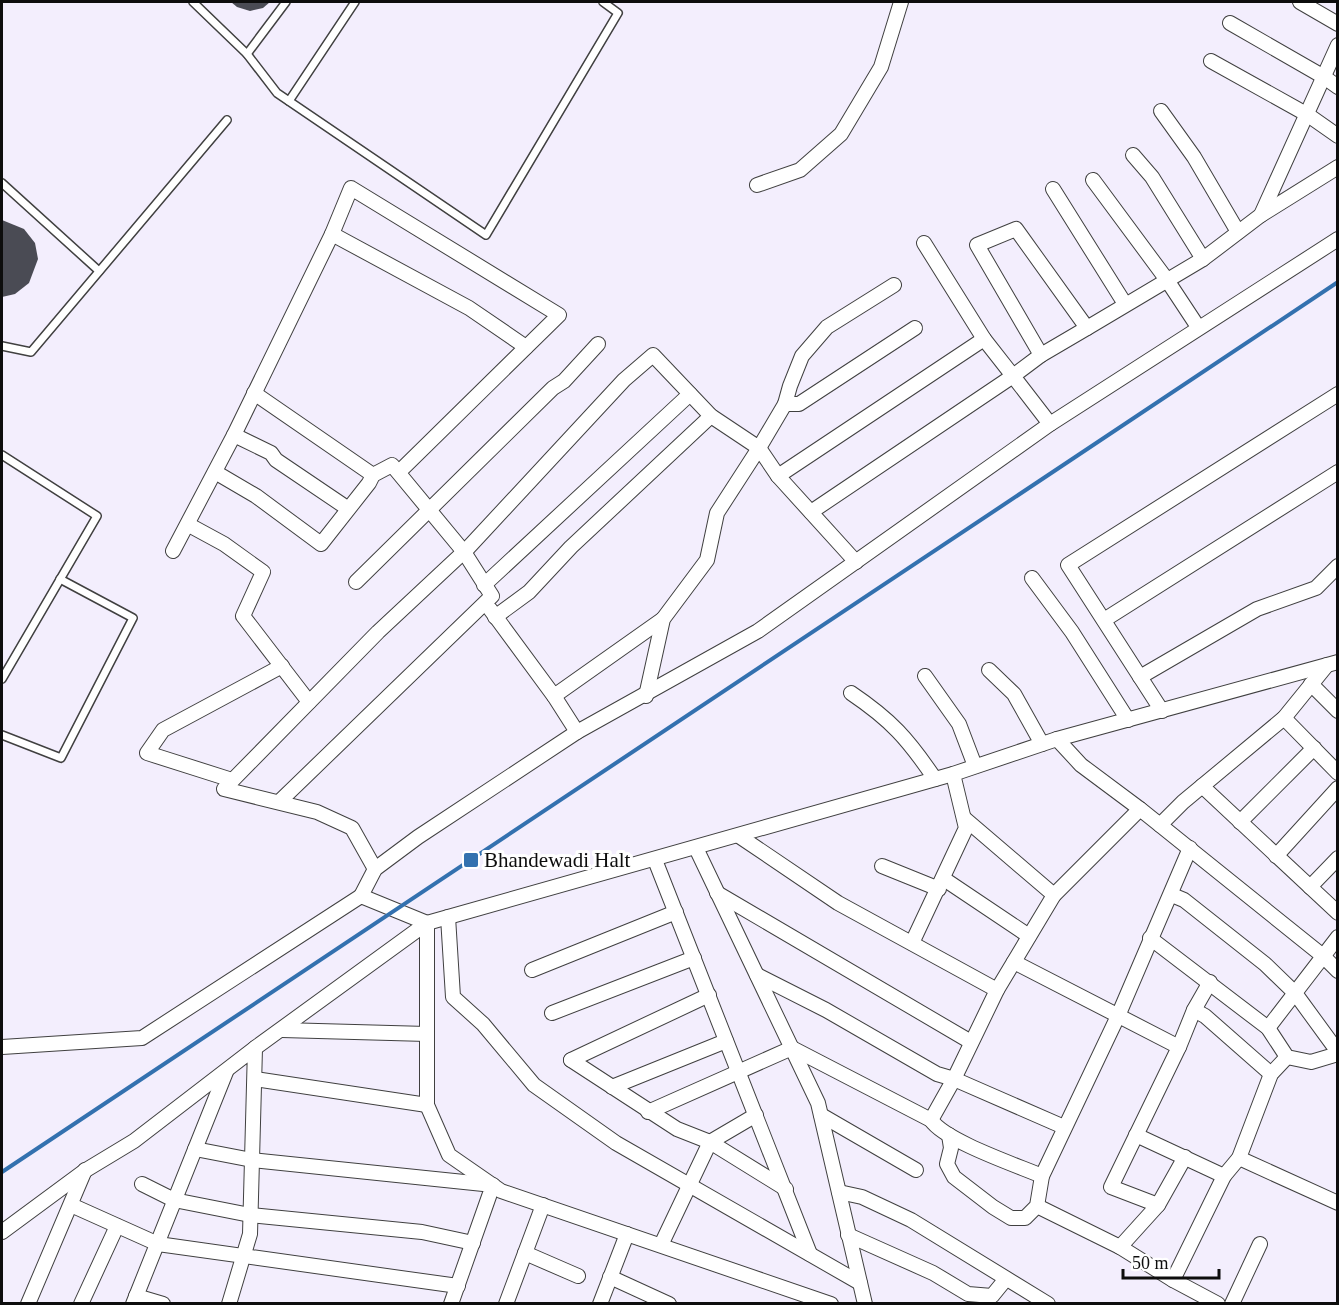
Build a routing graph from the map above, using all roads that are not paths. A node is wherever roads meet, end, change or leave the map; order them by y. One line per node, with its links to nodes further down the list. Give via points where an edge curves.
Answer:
1 (193, 2): 10 (lane)
2 (286, 2): 10 (lane)
3 (356, 2): 14 (lane)
4 (603, 2): 14 (lane, via 618,13 486,235)
5 (901, 2): 23 (street, via 881,67 841,134 800,170)
6 (1300, 2): 8 (street)
7 (1230, 23): 12 (street)
8 (1338, 24)
9 (1338, 45): 12 (street)
10 (247, 54): 14 (lane, via 277,93)
11 (1211, 62): 16 (street)
12 (1324, 77): 13 (street); 16 (street)
13 (1338, 87)
14 (289, 101)
15 (1161, 111): 26 (street, via 1194,157)
16 (1308, 116): 18 (street); 25 (street)
17 (227, 120): 31 (lane)
18 (1338, 136)
19 (1133, 155): 30 (street, via 1152,177)
20 (1338, 167): 25 (street)
21 (1093, 180): 32 (street)
22 (2, 183): 31 (lane)
23 (757, 185)
24 (1053, 189): 34 (street)
25 (1261, 215): 26 (street)
26 (1238, 232): 30 (street)
27 (332, 234): 41 (street, via 469,308); 41 (street, via 351,188 559,315); 44 (street)
28 (1338, 239): 35 (street)
29 (924, 243): 38 (street)
30 (1203, 259): 32 (street)
31 (99, 271): 40 (lane, via 31,352)
32 (1167, 280): 34 (street); 35 (street)
33 (894, 285): 47 (street, via 827,327 802,356)
34 (1125, 304): 37 (street)
35 (1198, 327): 49 (street)
36 (915, 328): 47 (street, via 799,404)
37 (1087, 328): 42 (street); 42 (street, via 1017,229 977,245)
38 (984, 339): 43 (street); 57 (street)
39 (598, 344): 59 (street)
40 (2, 346)
41 (526, 347): 54 (street)
42 (1041, 356): 43 (street)
43 (1013, 376): 49 (street); 60 (street)
44 (254, 393): 50 (street); 56 (street)
45 (690, 394): 48 (street); 63 (street, via 653,355 624,380); 69 (street)
46 (1338, 394): 73 (street, via 1068,565)
47 (785, 405): 51 (street)
48 (711, 416): 51 (street); 71 (street, via 571,547 529,592)
49 (1050, 424): 64 (street)
50 (234, 435): 53 (street); 58 (street, via 271,453)
51 (759, 448): 57 (street); 72 (street, via 717,513 707,560)
52 (2, 455): 67 (lane, via 97,516)
53 (215, 472): 58 (street, via 256,496 321,544); 61 (street)
54 (399, 472): 56 (street, via 392,465); 59 (street)
55 (1338, 472): 73 (street)
56 (373, 475): 58 (street)
57 (778, 476): 60 (street)
58 (347, 508)
59 (428, 512): 63 (street); 68 (street)
60 (811, 512): 64 (street)
61 (189, 525): 62 (street); 75 (street, via 263,572 243,616)
62 (173, 551)
63 (464, 552): 69 (street); 84 (street)
64 (856, 561): 83 (street, via 758,631)
65 (1338, 566): 78 (street, via 1316,588 1257,609)
66 (1032, 578): 88 (street)
67 (60, 579): 79 (lane); 90 (lane, via 133,618 61,758)
68 (356, 582)
69 (484, 585): 70 (street, via 492,596)
70 (485, 602): 71 (street); 101 (street)
71 (495, 617): 82 (street)
72 (663, 619): 82 (street); 83 (street)
73 (1104, 620): 78 (street)
74 (1332, 663): 80 (street); 85 (street)
75 (282, 666): 84 (street); 98 (street, via 163,730 147,753)
76 (989, 670): 92 (street, via 1014,694)
77 (925, 676): 94 (street, via 959,724)
78 (1140, 677): 85 (street)
79 (2, 679)
80 (1311, 684): 86 (street); 87 (street)
81 (851, 693): 97 (street, via 900,731)
82 (554, 696): 89 (street)
83 (646, 696): 89 (street)
84 (309, 702): 98 (street)
85 (1162, 711): 88 (street)
86 (1338, 711)
87 (1284, 718): 93 (street); 99 (street)
88 (1128, 720): 91 (street)
89 (578, 732): 113 (street)
90 (2, 735)
91 (1057, 739): 92 (street); 102 (street, via 1081,765)
92 (1042, 744): 94 (street)
93 (1314, 748): 95 (street); 104 (street)
94 (975, 766): 96 (street)
95 (1338, 773)
96 (953, 774): 97 (street); 103 (street)
97 (935, 779): 106 (street)
98 (232, 780): 101 (street, via 224,789)
99 (1202, 786): 104 (street); 105 (street)
100 (1338, 788): 109 (street)
101 (279, 802): 113 (street, via 317,812 352,828)
102 (1140, 809): 105 (street); 117 (street)
103 (964, 818): 114 (street, via 966,828); 117 (street)
104 (1240, 822): 109 (street)
105 (1160, 825): 108 (street)
106 (739, 836): 107 (street); 127 (street, via 838,903)
107 (696, 848): 111 (street); 116 (street)
108 (1190, 848): 118 (street); 128 (street)
109 (1276, 856): 115 (street)
110 (1338, 858): 115 (street)
111 (655, 860): 120 (street); 122 (street)
112 (882, 866): 114 (street)
113 (375, 869): 119 (street)
114 (941, 884): 124 (street); 127 (street)
115 (1310, 887): 121 (street)
116 (717, 893): 133 (street); 145 (street)
117 (1054, 895): 124 (street)
118 (1172, 895): 126 (street); 136 (street, via 1184,900 1265,964)
119 (361, 896): 123 (street); 146 (street, via 142,1038)
120 (676, 912): 129 (street); 131 (street)
121 (1338, 914)
122 (448, 917): 123 (street); 177 (street, via 453,997 483,1024 534,1085 616,1143)
123 (427, 923): 142 (street); 143 (street)
124 (1029, 936): 130 (street)
125 (1338, 937): 128 (street)
126 (1150, 938): 134 (street); 140 (street)
127 (912, 943): 135 (street)
128 (1323, 956): 132 (street); 136 (street)
129 (694, 958): 137 (street); 139 (street)
130 (1014, 962): 135 (street); 140 (street)
131 (532, 970)
132 (1338, 971)
133 (757, 975): 149 (street); 156 (street, via 937,1074)
134 (1210, 982): 138 (street); 141 (street)
135 (997, 990): 145 (street)
136 (1295, 993): 141 (street); 150 (street)
137 (709, 995): 144 (street); 157 (street, via 571,1059)
138 (1194, 1010): 147 (street); 154 (street)
139 (552, 1013)
140 (1118, 1016): 147 (street); 163 (street)
141 (1268, 1028): 151 (street)
142 (282, 1030): 143 (street); 148 (street)
143 (427, 1034): 158 (street)
144 (726, 1041): 153 (street); 157 (street)
145 (971, 1042): 156 (street)
146 (2, 1047)
147 (1179, 1047): 165 (street)
148 (255, 1048): 152 (street); 170 (street)
149 (792, 1048): 153 (street); 161 (street); 162 (street)
150 (1338, 1053): 151 (street, via 1311,1062)
151 (1287, 1057): 154 (street)
152 (227, 1070): 167 (street); 171 (street, via 134,1141)
153 (738, 1070): 159 (street); 160 (street)
154 (1271, 1074): 169 (street)
155 (255, 1078): 158 (street)
156 (954, 1079): 162 (street); 163 (street)
157 (612, 1087): 159 (street)
158 (428, 1105): 176 (street, via 449,1155)
159 (648, 1112): 166 (street)
160 (756, 1115): 166 (street); 178 (street)
161 (821, 1115): 172 (street); 179 (street)
162 (931, 1120): 164 (street)
163 (1064, 1127): 173 (street)
164 (949, 1135): 173 (street); 185 (street, via 947,1164 954,1177 1011,1218 1025,1218)
165 (1136, 1135): 168 (street); 184 (street, via 1111,1187)
166 (710, 1142): 177 (street); 178 (street)
167 (195, 1149): 170 (street); 180 (street)
168 (1185, 1156): 174 (street); 184 (street)
169 (1239, 1158): 174 (street); 181 (street)
170 (252, 1160): 176 (street); 186 (street)
171 (86, 1170): 182 (street); 188 (street)
172 (916, 1170)
173 (1042, 1176): 185 (street)
174 (1224, 1176): 202 (street)
175 (142, 1184): 180 (street)
176 (493, 1185): 183 (street); 191 (street)
177 (691, 1186): 194 (street); 197 (street)
178 (786, 1189): 197 (street)
179 (839, 1192): 190 (street); 201 (street, via 862,1197 910,1220)
180 (174, 1200): 186 (street); 192 (street)
181 (1338, 1203)
182 (71, 1205): 187 (street); 208 (street)
183 (543, 1205): 189 (street); 196 (street)
184 (1158, 1205): 195 (street)
185 (1037, 1206): 195 (street)
186 (250, 1215): 191 (street, via 422,1232); 198 (street)
187 (117, 1226): 192 (street); 209 (street)
188 (2, 1232)
189 (627, 1234): 194 (street); 200 (street)
190 (849, 1234): 201 (street, via 968,1294 992,1296); 203 (street)
191 (473, 1243): 204 (street)
192 (158, 1244): 198 (street); 205 (street)
193 (1260, 1244): 219 (street)
194 (661, 1245): 207 (street)
195 (1120, 1246): 202 (street)
196 (525, 1253): 199 (street); 206 (street)
197 (810, 1254): 203 (street)
198 (245, 1255): 204 (street); 211 (street)
199 (578, 1276)
200 (610, 1277): 214 (street); 215 (street)
201 (1005, 1280): 217 (street)
202 (1173, 1280): 218 (street)
203 (860, 1282): 216 (street)
204 (458, 1286): 212 (street)
205 (134, 1300): 210 (street)
206 (507, 1301): 213 (street)
207 (830, 1303)
208 (28, 1304)
209 (81, 1304)
210 (163, 1304)
211 (229, 1304)
212 (451, 1304)
213 (521, 1304)
214 (600, 1304)
215 (669, 1304)
216 (864, 1304)
217 (1048, 1304)
218 (1218, 1304)
219 (1232, 1304)

